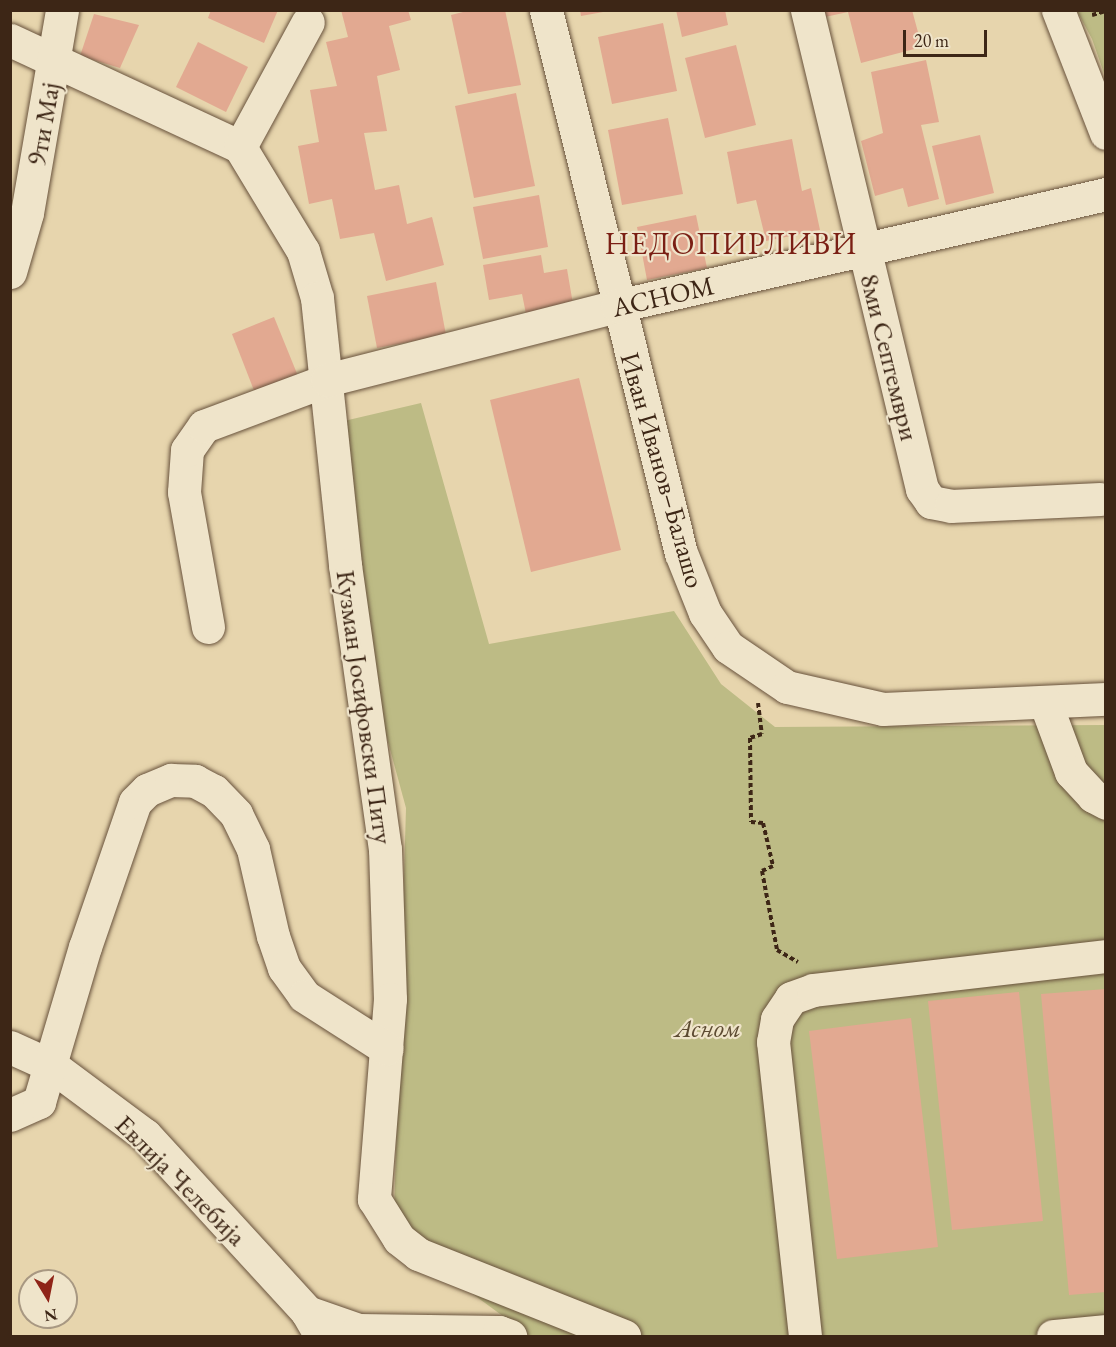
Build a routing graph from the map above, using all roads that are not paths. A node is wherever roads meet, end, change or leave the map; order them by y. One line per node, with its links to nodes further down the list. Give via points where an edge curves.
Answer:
1 (62, 10): 7 (street, 9ти Мај)
2 (546, 10): 14 (street, Иван Иванов–Балашо)
3 (807, 10): 12 (street, 8ми Септември)
4 (1072, 14): 8 (street)
5 (308, 22): 9 (street)
6 (10, 40): 7 (street)
7 (55, 59): 9 (street); 11 (street, 9ти Мај)
8 (1106, 133)
9 (240, 147): 15 (street, Кузман Јосифовски Питу, via 303,251 317,298)
10 (1106, 194): 12 (street, АСНОМ)
11 (19, 217): 13 (street, 9ти Мај)
12 (864, 250): 14 (street, АСНОМ); 16 (street, 8ми Септември, via 922,489 931,502 951,506)
13 (10, 272)
14 (617, 306): 15 (street, АСНОМ); 19 (street, Иван Иванов–Балашо, via 681,553 705,613 728,647 787,687 883,709)
15 (327, 380): 17 (street, АСНОМ, via 204,426 187,450 184,492); 23 (street, Кузман Јосифовски Питу, via 345,565 385,849 391,939)
16 (1100, 499)
17 (208, 627)
18 (1106, 699): 19 (street, Иван Иванов–Балашо)
19 (1045, 702): 20 (street, via 1071,772 1093,796)
20 (1106, 803)
21 (1106, 956): 31 (street, via 813,990 791,998 777,1020 772,1042)
22 (10, 1047): 24 (street, Евлија Челебија)
23 (387, 1048): 24 (street, via 304,996 284,968 254,849 236,814 214,791 195,781 171,780 147,790 126,820); 29 (street, Кузман Јосифовски Питу, via 374,1199 399,1239 418,1254)
24 (52, 1066): 25 (street, via 39,1102); 26 (street, Евлија Челебија, via 145,1135)
25 (10, 1115)
26 (314, 1324): 28 (street)
27 (1106, 1331): 32 (street)
28 (429, 1334): 30 (street, via 499,1332)
29 (613, 1335)
30 (510, 1336)
31 (805, 1336)
32 (1053, 1336)

